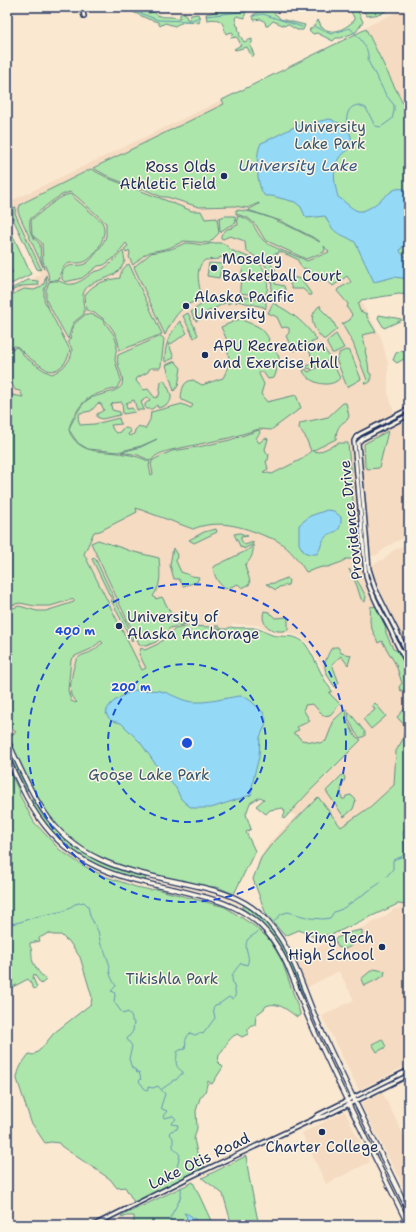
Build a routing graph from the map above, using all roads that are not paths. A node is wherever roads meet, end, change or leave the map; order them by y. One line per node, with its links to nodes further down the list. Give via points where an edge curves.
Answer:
1 (82, 7): 2 (main road)
2 (84, 16)
3 (409, 409): 6 (main road, Providence Drive, via 360,434 354,441 366,576 385,620)
4 (409, 415): 5 (main road, Providence Drive, via 358,441 370,570 377,592)
5 (409, 656)
6 (409, 664)
7 (7, 739): 11 (main road, via 44,812 66,838 80,849 116,867 226,894 251,907 265,919 279,935 292,957 318,1022)
8 (7, 757): 12 (main road, via 39,819 61,844 83,860 108,873 224,902 259,924 274,941 284,959 311,1025)
9 (409, 1070): 11 (main road, Lake Otis Road)
10 (409, 1075): 11 (main road, Lake Otis Road)
11 (355, 1100): 12 (main road, Lake Otis Road); 13 (main road)
12 (348, 1103): 14 (main road, Lake Otis Road, via 318,1115); 15 (main road)
13 (409, 1212)
14 (94, 1225)
15 (408, 1225)

